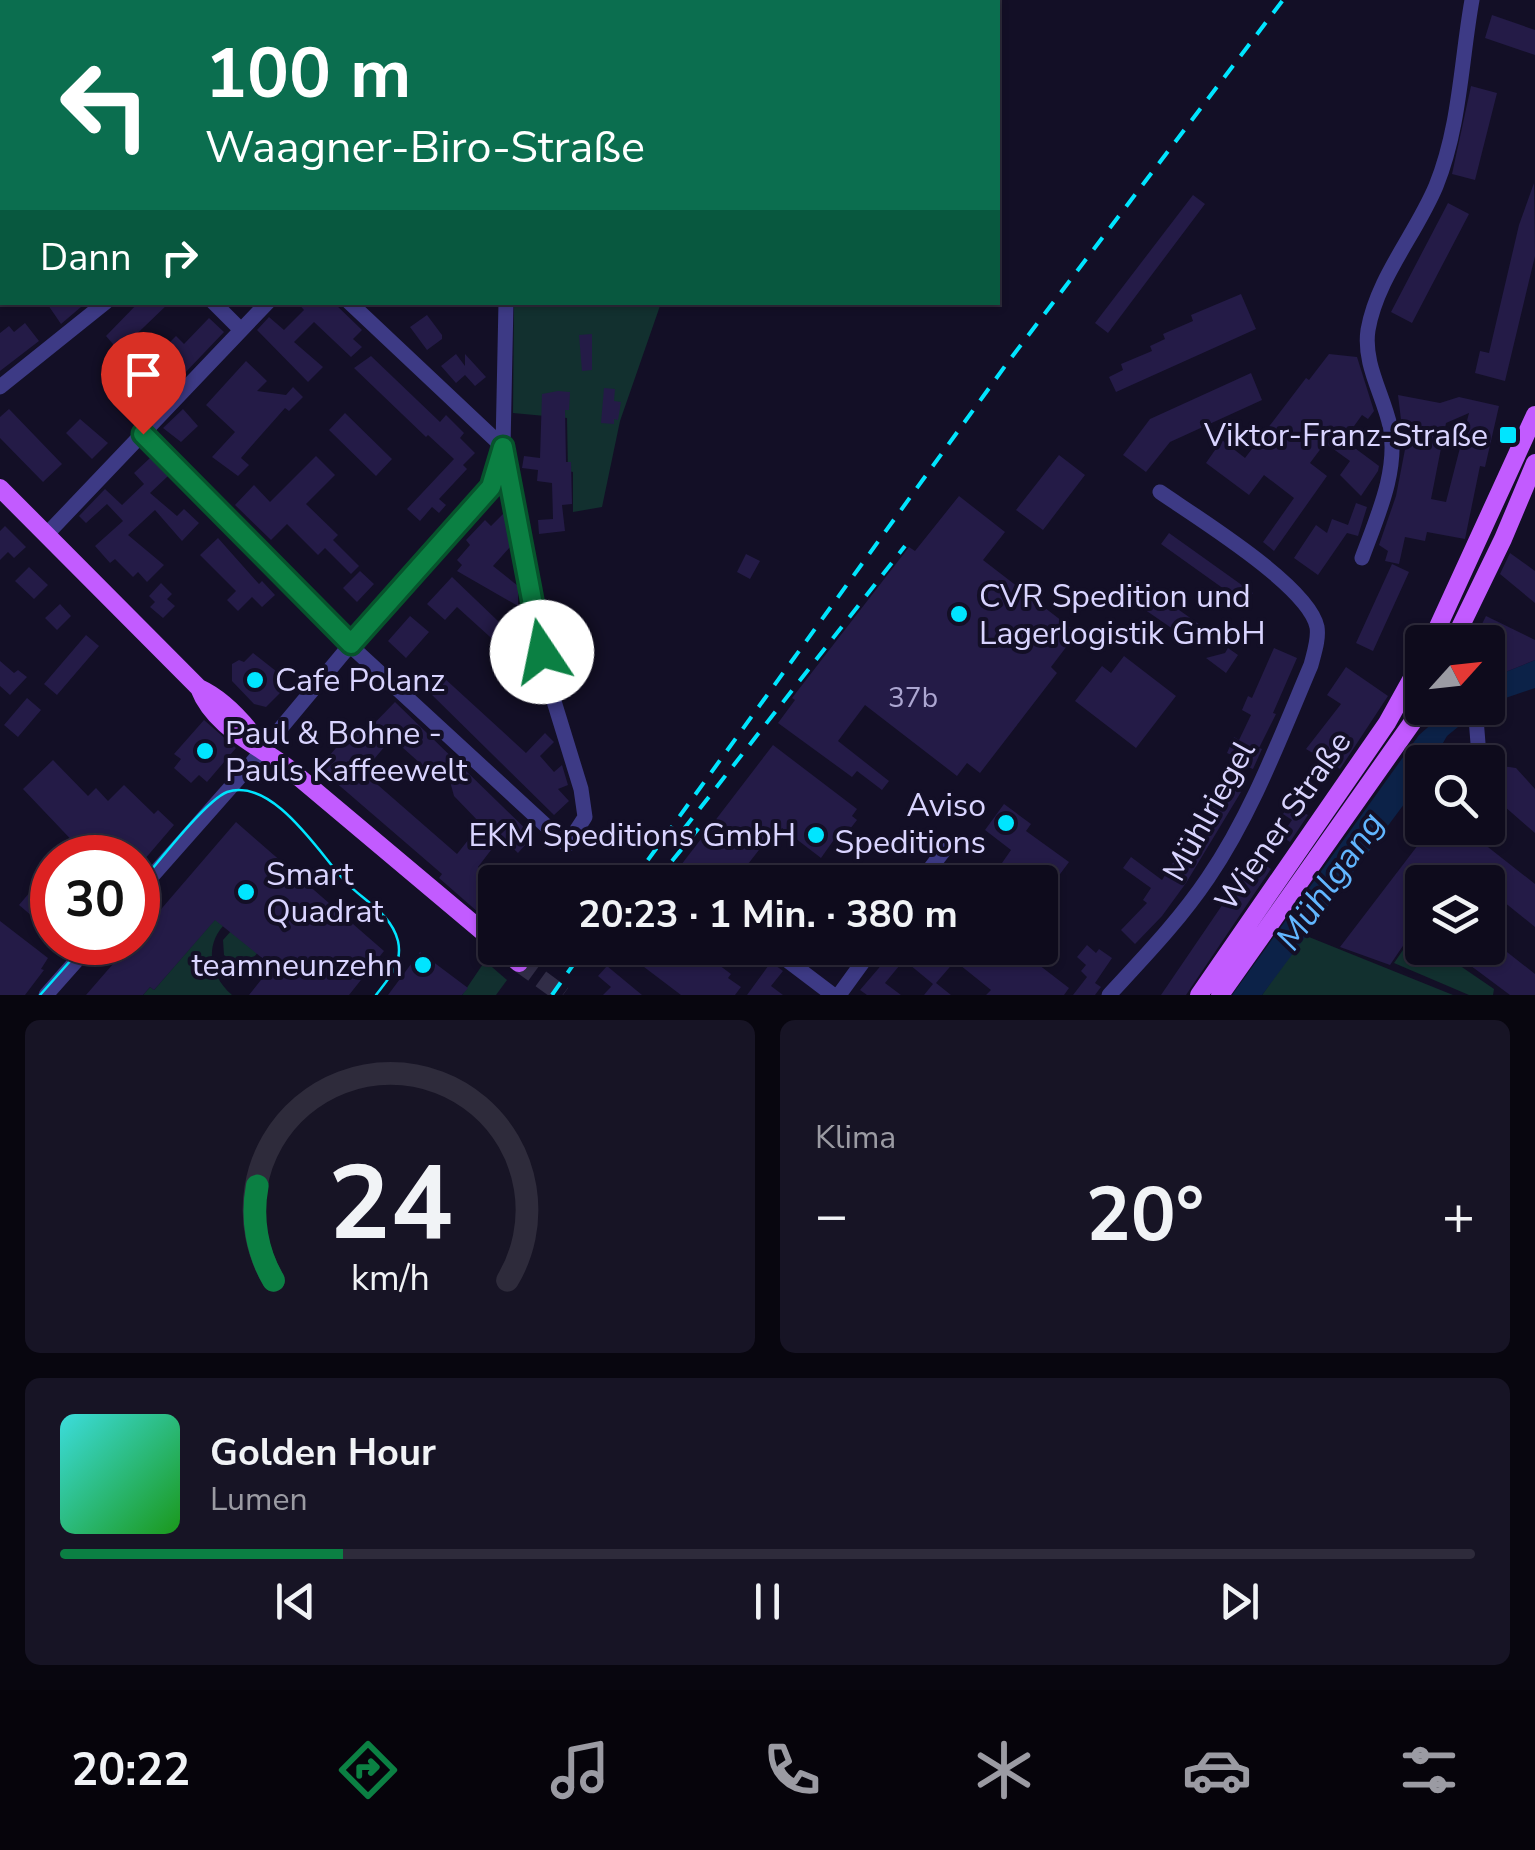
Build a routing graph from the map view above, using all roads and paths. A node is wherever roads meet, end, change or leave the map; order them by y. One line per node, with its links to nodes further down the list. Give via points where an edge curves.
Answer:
1 (1472, 0): 16 (street, via 1464,69 1436,185 1376,302 1368,332 1392,452)
2 (102, 305): 8 (street)
3 (217, 305): 7 (street)
4 (265, 305): 7 (street)
5 (352, 305): 11 (street)
6 (506, 305): 11 (street)
7 (241, 330): 10 (street)
8 (0, 387)
9 (1535, 415): 17 (main road)
10 (143, 434): 15 (street); 19 (street)
11 (503, 447): 19 (street, via 491,487); 19 (street, via 548,685 581,789 585,817 567,846)
12 (1535, 462): 18 (main road)
13 (1160, 492): 32 (street, Mühlriegel, via 1302,599 1318,631 1311,665 1239,828 1171,929)
14 (3, 496): 15 (main road)
15 (46, 534): 22 (main road, via 199,688 205,704)
16 (1362, 558)
17 (1440, 625)
18 (1461, 625)
19 (351, 644): 22 (street)
20 (1405, 699): 33 (main road, Wiener Straße)
21 (1410, 725): 34 (main road, Wiener Straße)
22 (262, 748): 25 (street); 26 (main road)
23 (945, 849): 24 (street)
24 (933, 865)
25 (160, 867)
26 (478, 928)
27 (73, 965): 30 (street)
28 (795, 965): 31 (street)
29 (860, 965): 31 (street)
30 (46, 995)
31 (836, 995)
32 (1110, 995)
33 (1199, 995)
34 (1220, 995)

